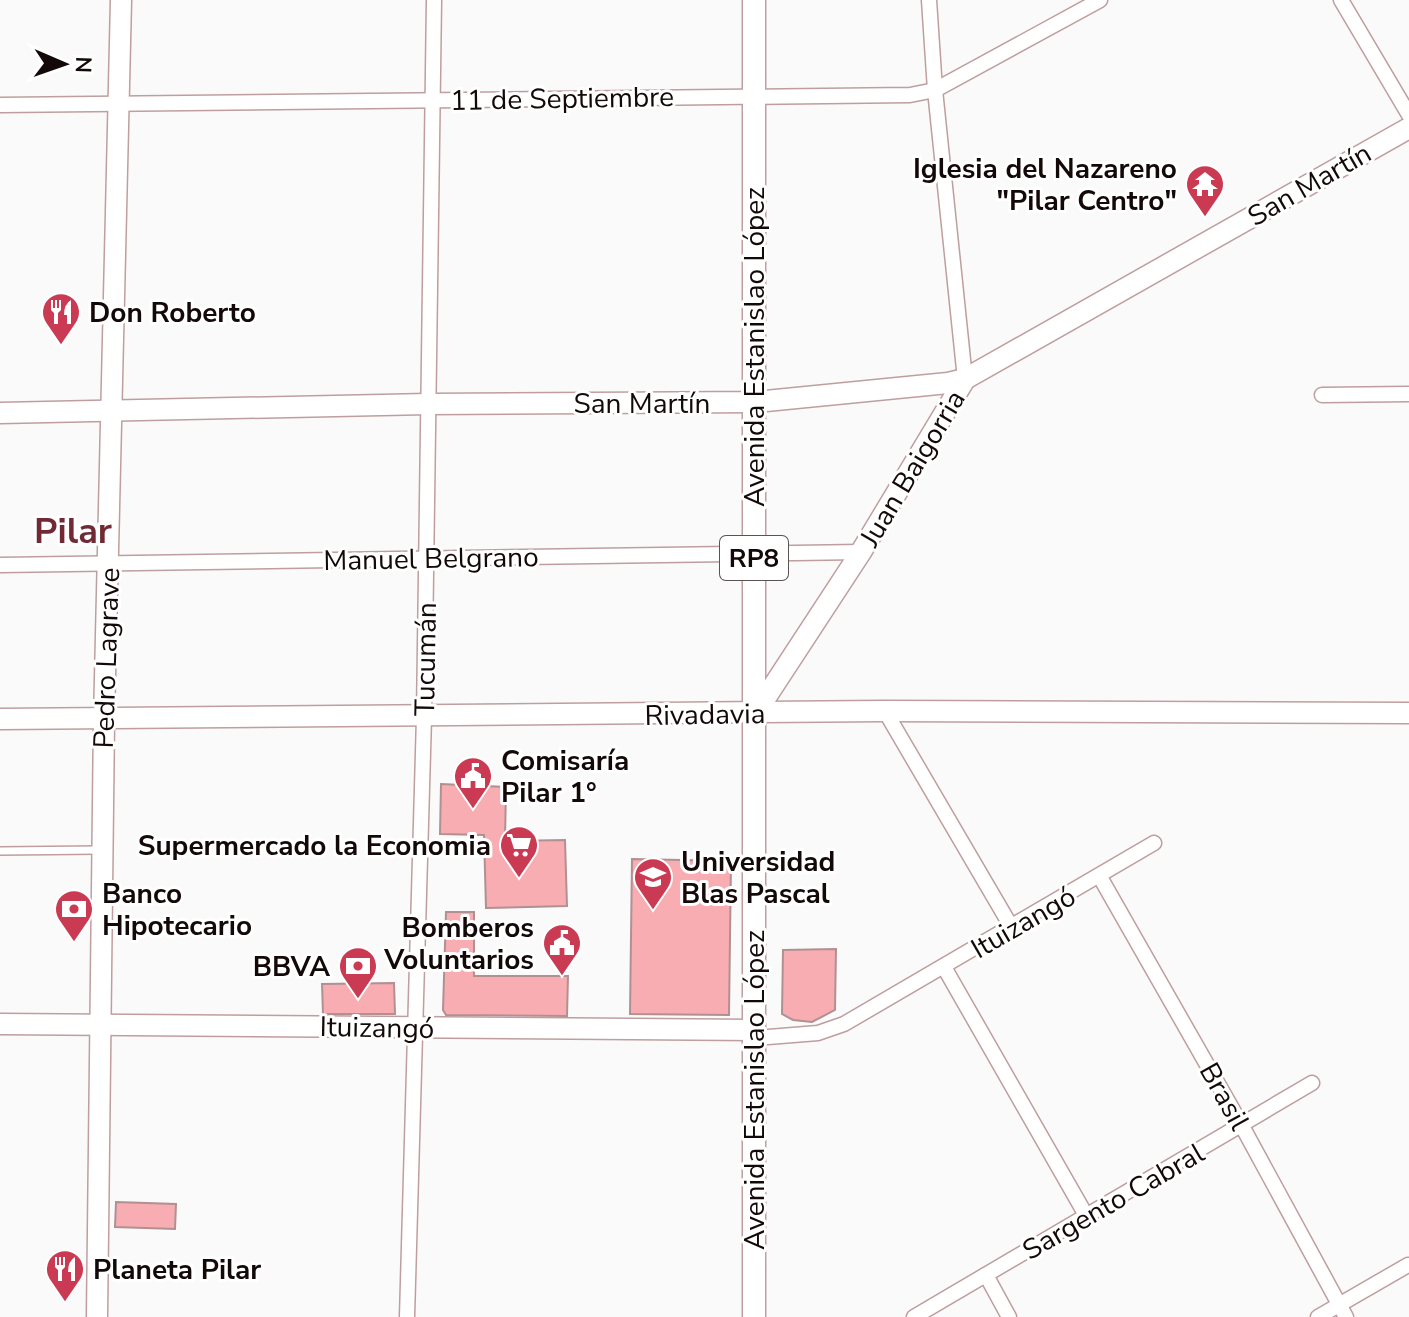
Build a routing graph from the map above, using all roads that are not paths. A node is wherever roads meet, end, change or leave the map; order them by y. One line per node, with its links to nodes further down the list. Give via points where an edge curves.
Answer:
1 (121, 0): 10 (street, Pedro Lagrave)
2 (434, 0): 9 (street, Tucumán)
3 (754, 0): 8 (main road, Avenida Estanislao López / RP8)
4 (929, 0): 7 (street, Juan Baigorria)
5 (1100, 0): 7 (street, 11 de Septiembre)
6 (1341, 0): 12 (street)
7 (935, 90): 8 (street, 11 de Septiembre, via 910,95); 14 (street, Juan Baigorria)
8 (754, 96): 9 (street, 11 de Septiembre); 17 (main road, Avenida Estanislao López / RP8)
9 (432, 99): 10 (street, 11 de Septiembre); 18 (street, Tucumán)
10 (118, 103): 11 (street, 11 de Septiembre); 19 (street, Pedro Lagrave)
11 (0, 105)
12 (1409, 115)
13 (1409, 128): 14 (street, San Martín)
14 (965, 379): 17 (street, San Martín); 21 (street, Juan Baigorria)
15 (1409, 394): 16 (street)
16 (1322, 395)
17 (756, 402): 18 (street, San Martín); 22 (main road, Avenida Estanislao López / RP8)
18 (428, 404): 19 (street, San Martín); 23 (street, Tucumán)
19 (112, 409): 20 (street, San Martín); 24 (street, Pedro Lagrave)
20 (0, 413)
21 (861, 552): 22 (street, Manuel Belgrano); 28 (street, Juan Baigorria)
22 (754, 554): 23 (street, Manuel Belgrano); 28 (main road, Avenida Estanislao López / RP8)
23 (426, 558): 24 (street, Manuel Belgrano); 29 (street, Tucumán)
24 (109, 563): 25 (street, Manuel Belgrano); 31 (street, Pedro Lagrave)
25 (0, 565)
26 (885, 711): 27 (street, Rivadavia); 28 (street, Rivadavia); 36 (street)
27 (1409, 713)
28 (755, 714): 29 (street, Rivadavia); 41 (main road, Avenida Estanislao López / RP8)
29 (424, 717): 31 (street, Rivadavia); 40 (street, Tucumán)
30 (0, 719): 31 (street, Rivadavia)
31 (104, 720): 33 (street, Pedro Lagrave)
32 (1154, 843): 35 (street, Ituizangó)
33 (101, 850): 34 (lane); 38 (street, Pedro Lagrave)
34 (0, 851)
35 (1100, 877): 36 (street, Ituizangó); 43 (street, Brasil)
36 (1012, 928): 37 (street, Ituizangó)
37 (944, 967): 41 (street, Ituizangó, via 830,1031); 44 (street)
38 (99, 1023): 39 (street, Ituizangó); 40 (street, Ituizangó); 48 (street, Pedro Lagrave)
39 (0, 1024)
40 (417, 1027): 41 (street, Ituizangó); 49 (street, Tucumán)
41 (755, 1034): 50 (main road, Avenida Estanislao López / RP8)
42 (1312, 1083): 43 (street, Sargento Cabral)
43 (1242, 1126): 44 (street, Sargento Cabral); 47 (street, Brasil)
44 (1087, 1217): 46 (street, Sargento Cabral)
45 (1408, 1265): 47 (street)
46 (986, 1275): 51 (street, Sargento Cabral); 52 (street)
47 (1343, 1311): 53 (street)
48 (97, 1317)
49 (407, 1317)
50 (754, 1317)
51 (914, 1317)
52 (1009, 1317)
53 (1318, 1317)

